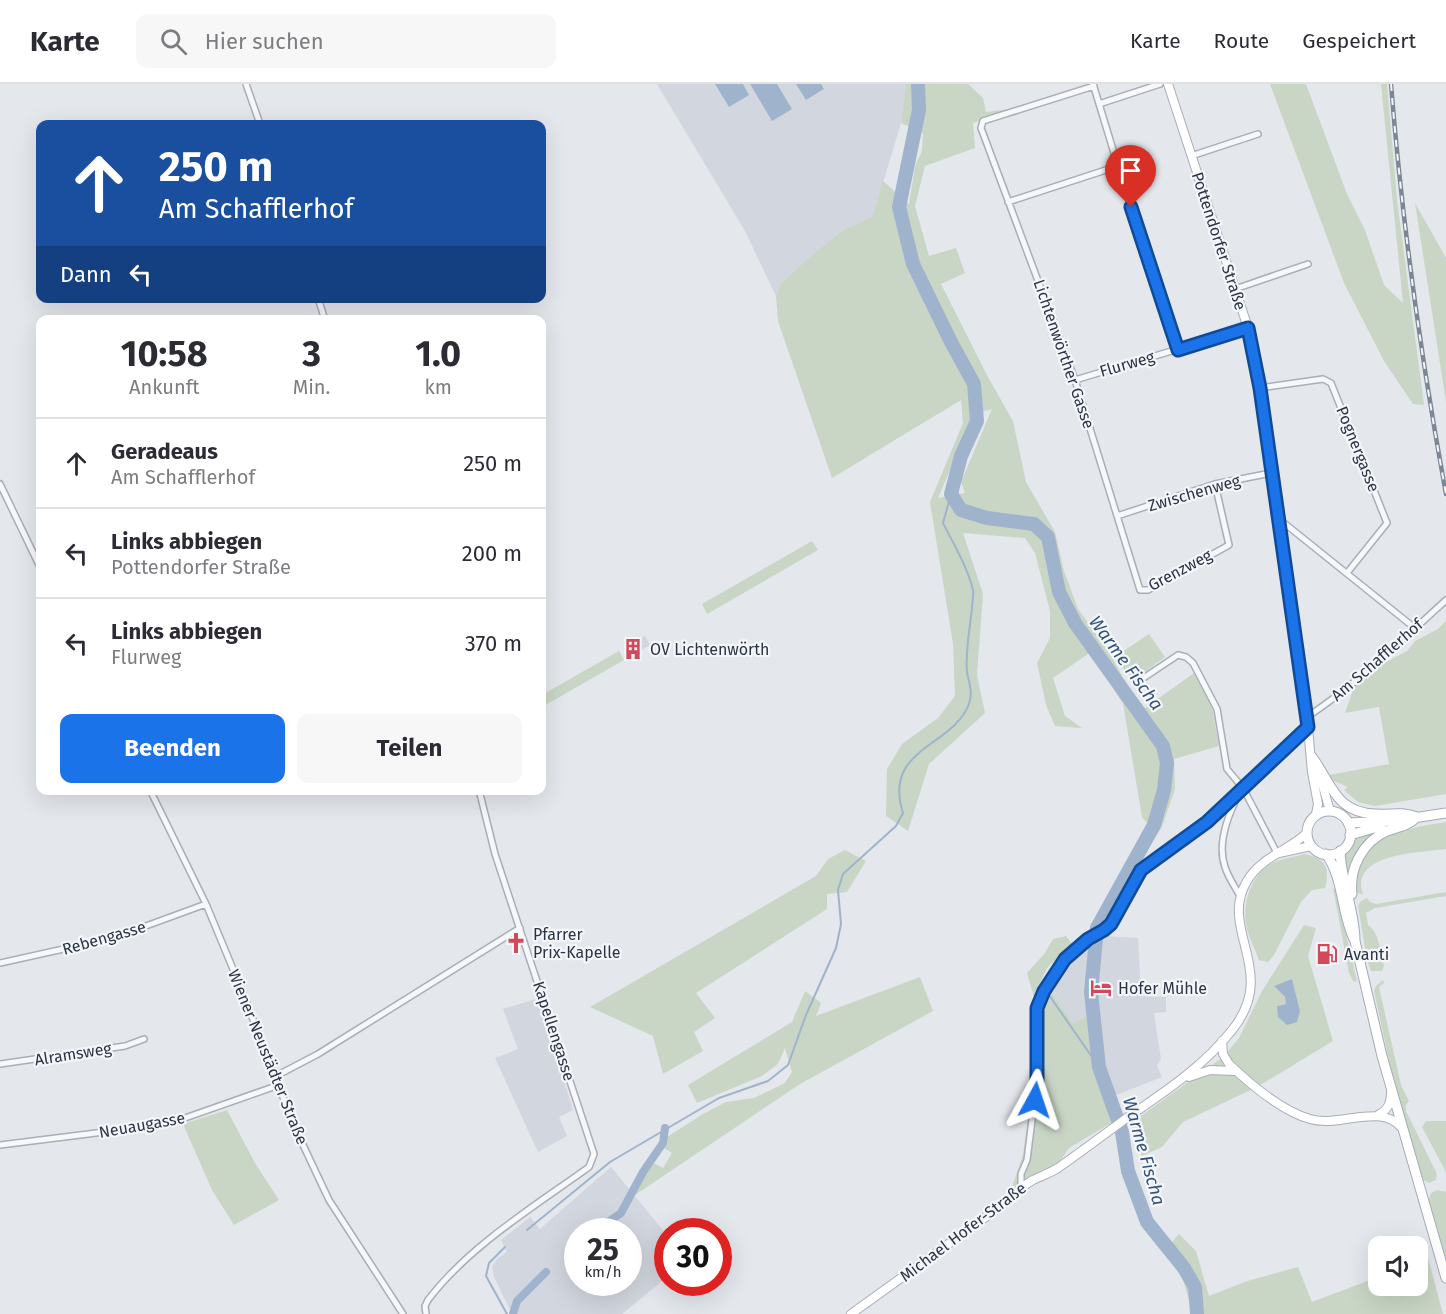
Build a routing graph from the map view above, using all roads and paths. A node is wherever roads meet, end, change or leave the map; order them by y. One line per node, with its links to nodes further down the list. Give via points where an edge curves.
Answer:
1 (246, 84): 6 (street)
2 (1160, 84): 5 (street)
3 (1168, 84): 8 (main road, Pottendorfer Straße)
4 (1094, 85): 5 (street); 10 (street, Lichtenwörther Gasse, via 983,121 985,142)
5 (1099, 104): 9 (street)
6 (259, 120)
7 (1258, 134): 8 (street)
8 (1191, 156): 12 (main road, Pottendorfer Straße)
9 (1118, 166): 10 (street); 14 (street)
10 (1008, 202): 15 (street, Lichtenwörther Gasse)
11 (1308, 264): 12 (street)
12 (1234, 289): 13 (main road, Pottendorfer Straße)
13 (1248, 328): 14 (street, Flurweg); 16 (main road, Pottendorfer Straße)
14 (1178, 350): 15 (street, Flurweg)
15 (1075, 380): 20 (street, Lichtenwörther Gasse)
16 (1260, 388): 17 (main road, Pottendorfer Straße); 23 (street, Pognergasse, via 1323,380 1331,383 1387,523)
17 (1271, 473): 19 (street, Zwischenweg); 21 (main road, Pottendorfer Straße)
18 (0, 484): 22 (street)
19 (1215, 484): 20 (street, Zwischenweg); 24 (street, Grenzweg, via 1229,545 1148,590)
20 (1117, 516): 24 (street, Lichtenwörther Gasse)
21 (1279, 523): 23 (street); 28 (main road, Pottendorfer Straße)
22 (36, 559)
23 (1347, 573): 26 (street)
24 (1140, 590)
25 (1446, 600): 26 (street, Am Schafflerhof)
26 (1416, 629): 28 (street, Am Schafflerhof)
27 (1144, 677): 31 (street, via 1178,655 1193,663 1217,709 1227,769)
28 (1306, 717): 29 (main road, Pottendorfer Straße)
29 (1308, 727): 30 (main road, Pottendorfer Straße); 31 (street)
30 (1312, 757): 34 (main road, Pottendorfer Straße); 36 (main road, Pottendorfer Straße); 37 (main road, via 1329,787 1349,807 1365,813 1404,812)
31 (1243, 788): 44 (street); 46 (street, via 1226,823 1223,846 1224,866); 63 (street, via 1207,822 1141,870 1111,924 1065,959 1047,984 1037,1008 1037,1080)
32 (152, 795): 47 (street, Wiener Neustädter Straße)
33 (480, 795): 49 (street, Kapellengasse)
34 (1330, 811): 36 (main road); 39 (main road, via 1341,814)
35 (1446, 813): 37 (main road)
36 (1316, 814): 40 (main road)
37 (1417, 817): 38 (main road); 48 (main road, via 1380,835 1361,853 1352,874)
38 (1394, 821): 39 (main road); 41 (main road)
39 (1348, 823): 41 (main road)
40 (1307, 833): 42 (main road); 44 (main road)
41 (1350, 835): 43 (main road)
42 (1311, 846): 44 (main road); 45 (main road)
43 (1340, 851): 45 (main road); 48 (main road)
44 (1278, 853): 46 (main road, via 1256,869)
45 (1326, 854): 50 (main road)
46 (1240, 896): 53 (main road, via 1239,912 1252,988 1242,1015)
47 (206, 904): 51 (street, Rebengasse, via 113,938); 56 (street, Wiener Neustädter Straße)
48 (1353, 918): 50 (main road)
49 (520, 928): 56 (street); 66 (street, Kapellengasse, via 594,1154 589,1167 496,1234 461,1265 428,1300)
50 (1355, 941): 59 (main road)
51 (0, 963)
52 (144, 1039): 54 (street, Alramsweg, via 125,1046)
53 (1222, 1041): 55 (main road, via 1226,1060); 57 (main road)
54 (0, 1064)
55 (1237, 1071): 57 (main road, via 1210,1070); 60 (main road, via 1287,1109 1311,1119 1339,1121)
56 (276, 1076): 58 (street, Wiener Neustädter Straße)
57 (1184, 1079): 63 (main road, Michael Hofer-Straße, via 1055,1170)
58 (279, 1085): 62 (street, Neuaugasse, via 168,1124); 65 (street, Wiener Neustädter Straße, via 329,1200)
59 (1392, 1088): 60 (main road, via 1389,1106); 61 (main road)
60 (1378, 1115): 61 (main road, via 1395,1120)
61 (1402, 1128): 64 (main road)
62 (0, 1145)
63 (1021, 1188): 67 (main road, Michael Hofer-Straße)
64 (1446, 1278)
65 (403, 1314)
66 (426, 1314)
67 (851, 1314)

